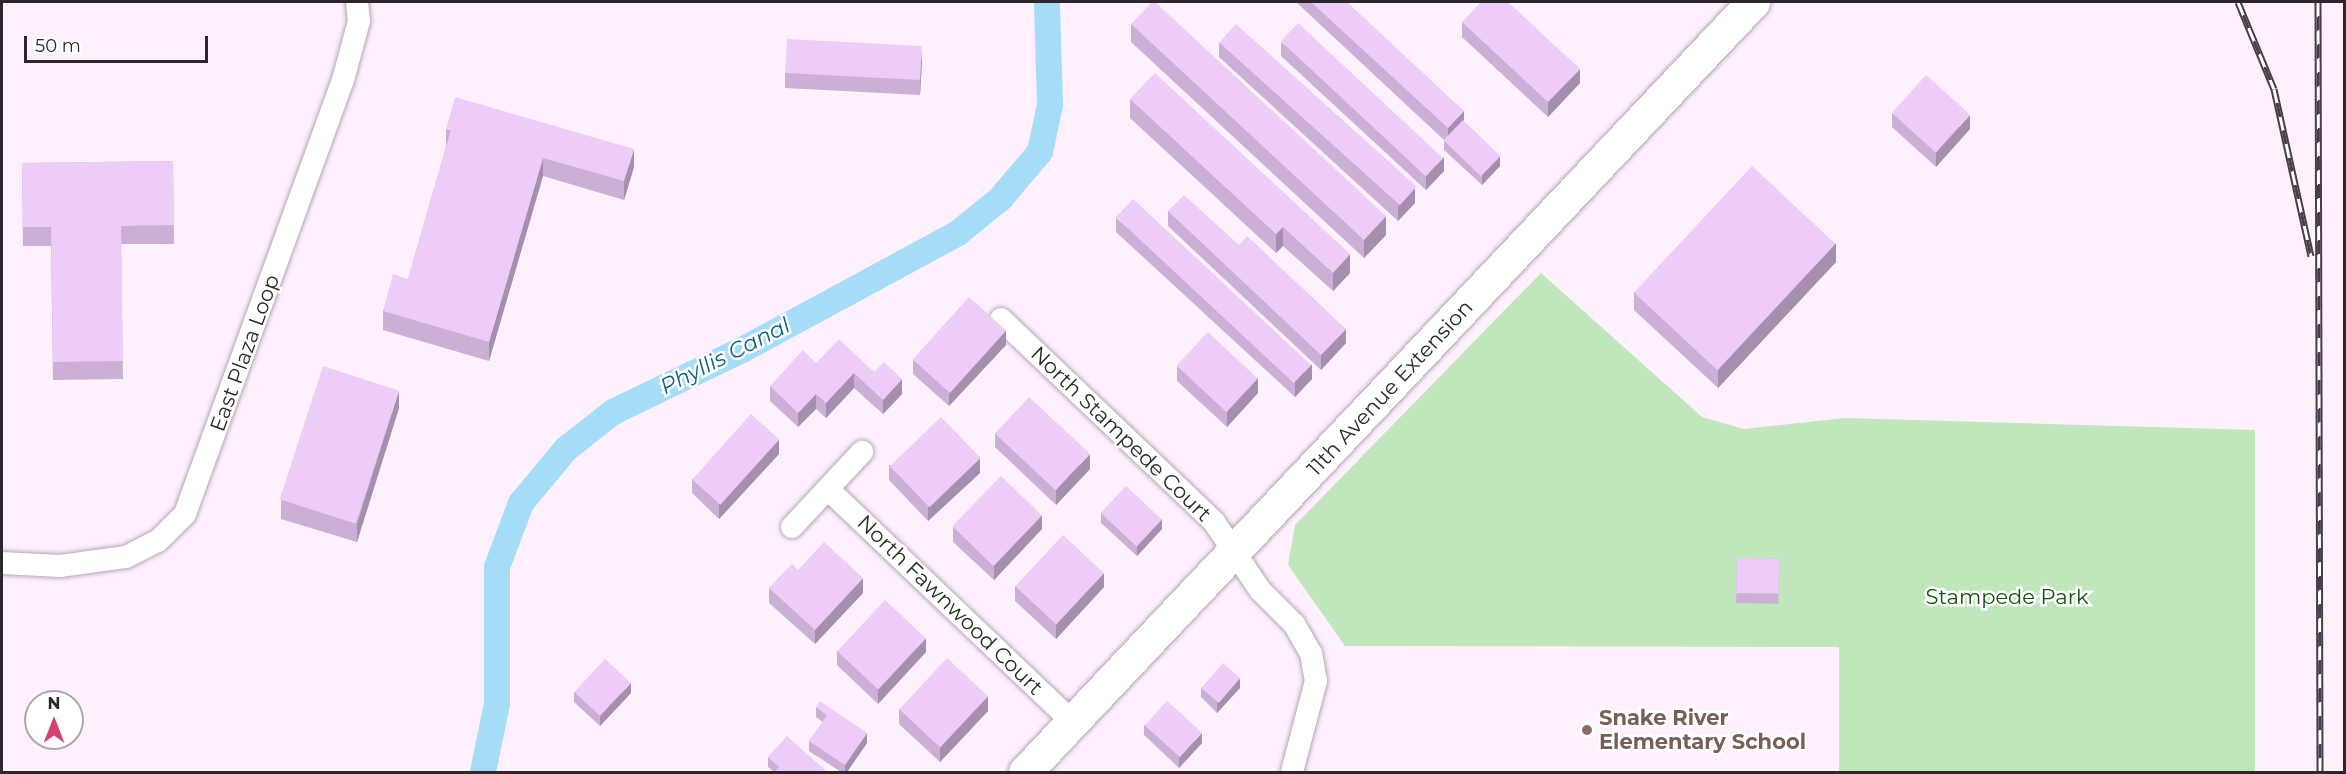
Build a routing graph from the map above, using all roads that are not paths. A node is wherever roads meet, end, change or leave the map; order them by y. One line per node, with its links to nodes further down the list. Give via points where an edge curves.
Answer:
1 (357, 2): 8 (street, East Plaza Loop, via 359,21 343,80 185,514 158,542 126,558 60,566)
2 (1753, 2): 7 (street, 11th Avenue Extension)
3 (1000, 319): 7 (street, North Stampede Court, via 1214,522)
4 (862, 452): 5 (street)
5 (828, 489): 6 (street); 9 (street, North Fawnwood Court)
6 (792, 527)
7 (1236, 554): 9 (street, 11th Avenue Extension); 11 (street, North Stampede Court, via 1311,653 1316,681)
8 (2, 563)
9 (1073, 722): 10 (street, 11th Avenue Extension)
10 (1025, 772)
11 (1292, 772)

